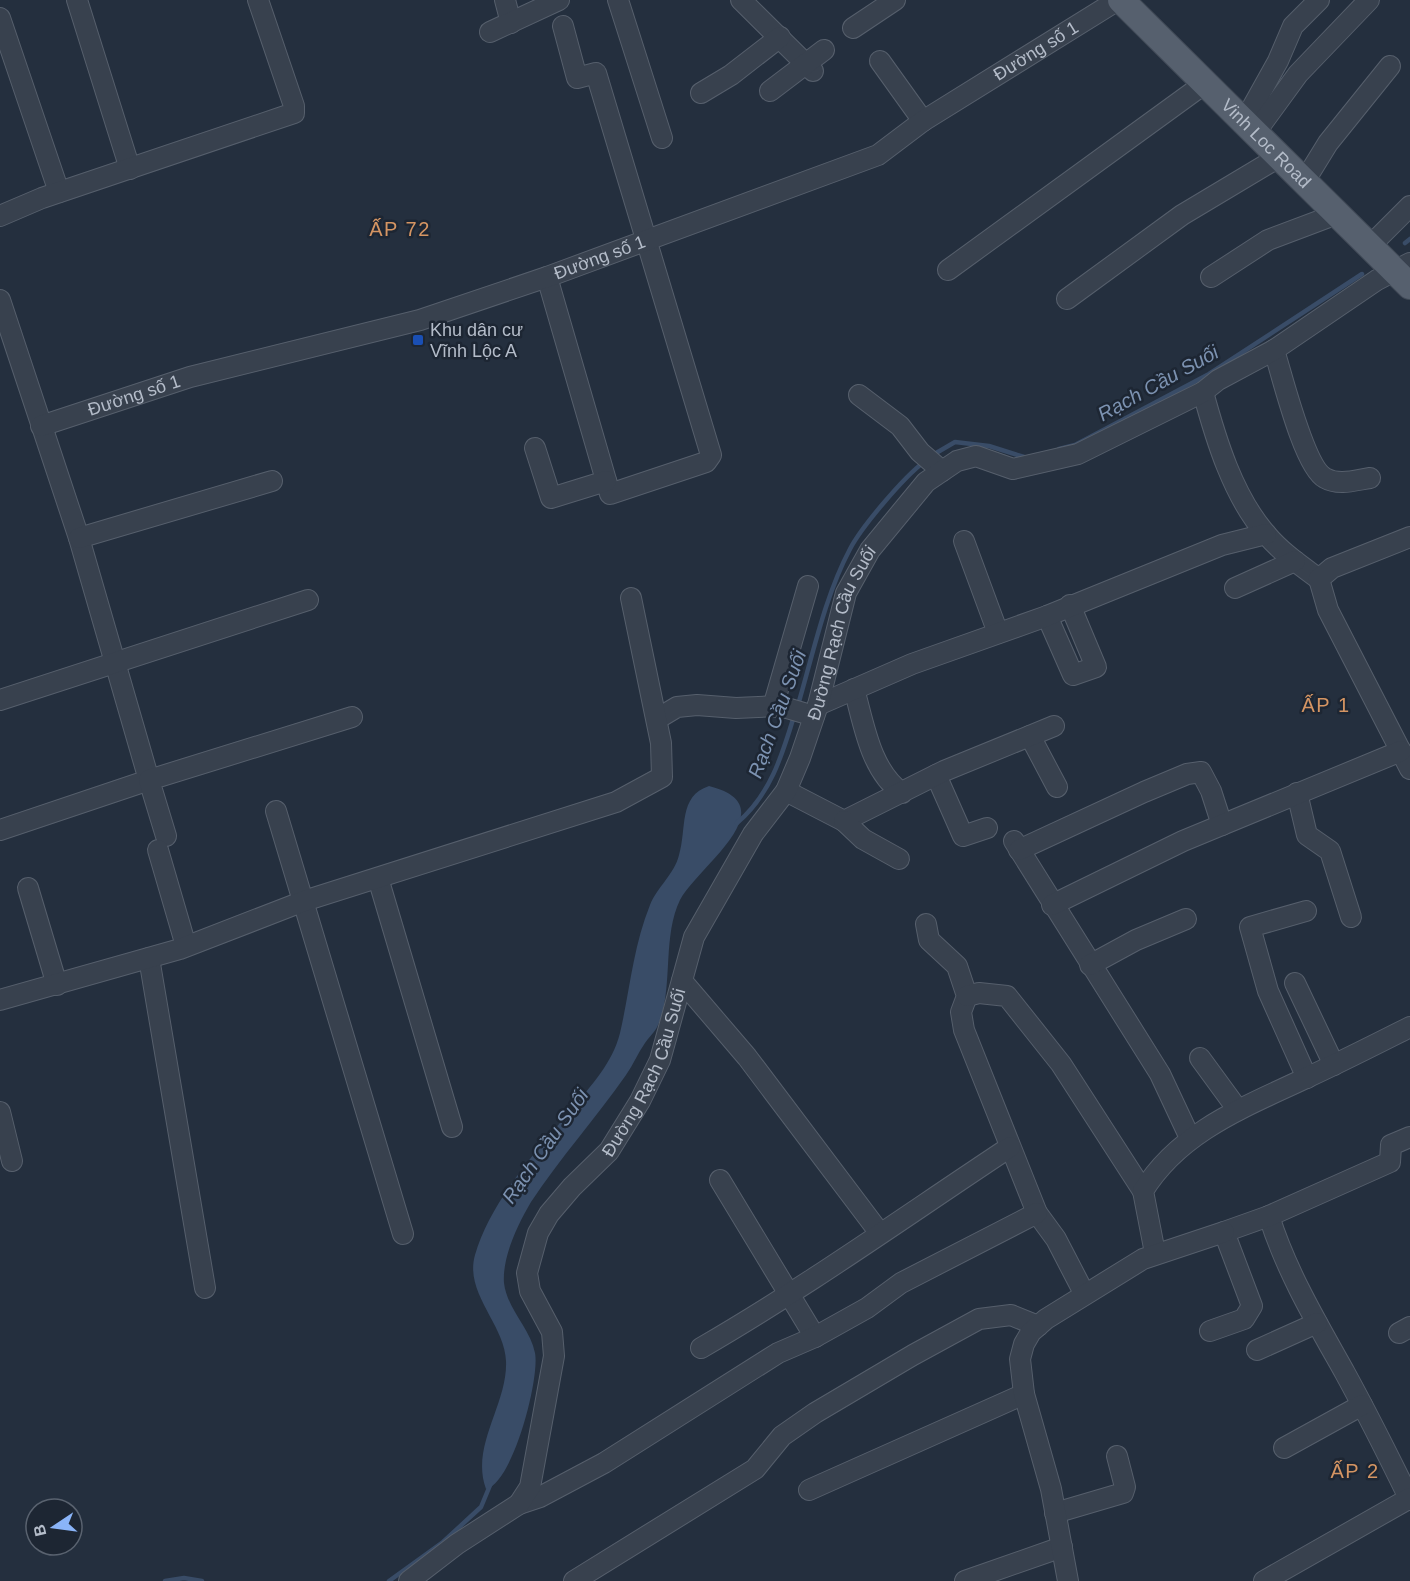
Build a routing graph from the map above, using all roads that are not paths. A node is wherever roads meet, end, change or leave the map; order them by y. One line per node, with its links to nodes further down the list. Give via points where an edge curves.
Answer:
1 (77, 0): 28 (street)
2 (258, 0): 28 (street, via 294,113)
3 (505, 0): 12 (street)
4 (559, 0): 12 (street)
5 (618, 0): 26 (street)
6 (741, 0): 16 (street)
7 (895, 0): 14 (street)
8 (1120, 0): 21 (main road, Vinh Loc Road); 24 (street, Đường số 1)
9 (1319, 0): 25 (street, via 1293,26)
10 (1369, 0): 25 (street)
11 (0, 18): 30 (street)
12 (511, 23): 15 (street)
13 (563, 26): 34 (street, via 577,78 596,73)
14 (853, 28)
15 (490, 32)
16 (780, 37): 20 (street); 23 (street)
17 (825, 50): 20 (street)
18 (880, 61): 24 (street)
19 (1390, 66): 29 (street, via 1328,143)
20 (810, 68): 22 (street)
21 (1204, 84): 25 (main road, Vinh Loc Road); 36 (street)
22 (770, 91)
23 (701, 93)
24 (923, 121): 34 (street, Đường số 1, via 878,155)
25 (1249, 127): 27 (main road, Vinh Loc Road)
26 (662, 138)
27 (1279, 157): 29 (main road, Vinh Loc Road); 40 (street, via 1182,215)
28 (130, 169): 30 (street)
29 (1304, 182): 32 (main road, Vinh Loc Road)
30 (59, 192): 33 (street)
31 (1410, 206): 35 (street)
32 (1337, 214): 35 (main road, Vinh Loc Road); 39 (street, via 1269,240)
33 (0, 216)
34 (646, 242): 38 (street, Đường số 1); 51 (street, via 711,455 697,466 610,494)
35 (1370, 246): 37 (main road, Vinh Loc Road)
36 (948, 270)
37 (1405, 273): 43 (street, via 1377,280)
38 (547, 277): 46 (street, Đường số 1, via 420,320 190,377); 51 (street)
39 (1210, 277)
40 (1066, 299)
41 (0, 300): 42 (street)
42 (5, 329): 46 (street)
43 (1274, 350): 44 (street); 49 (street, via 1300,436 1323,478 1338,482)
44 (1203, 392): 48 (street, via 1078,453 1013,469 976,456); 52 (street, via 1242,499)
45 (858, 395): 48 (street, via 900,426)
46 (41, 426): 54 (street)
47 (535, 447): 51 (street, via 551,498)
48 (932, 462): 69 (street, Đường Rạch Cầu Suối, via 926,482 870,550 846,593)
49 (1370, 478)
50 (272, 481): 54 (street)
51 (606, 481)
52 (1266, 534): 56 (street); 62 (street, via 1222,545)
53 (1410, 537): 57 (street, via 1332,567)
54 (79, 538): 65 (street)
55 (964, 541): 64 (street)
56 (1295, 561): 57 (street); 59 (street)
57 (1319, 579): 74 (street, via 1328,610)
58 (808, 586): 68 (street)
59 (1235, 588)
60 (632, 598): 71 (street)
61 (308, 600): 65 (street)
62 (1070, 605): 63 (street); 63 (street, via 1096,667 1087,672 1073,675)
63 (1047, 616): 64 (street)
64 (998, 633): 66 (street, via 912,663)
65 (115, 663): 67 (street); 77 (street)
66 (854, 689): 69 (street); 80 (street, via 878,765 884,777)
67 (0, 698)
68 (776, 707): 69 (street); 71 (street, via 683,705)
69 (812, 712): 79 (street, Đường Rạch Cầu Suối)
70 (351, 717): 77 (street)
71 (657, 719): 88 (street, via 662,777 616,802)
72 (1054, 726): 73 (street)
73 (1030, 736): 76 (street); 78 (street)
74 (1402, 744): 75 (street); 81 (street)
75 (1410, 769)
76 (936, 775): 80 (street); 85 (street, via 963,836)
77 (149, 780): 86 (street); 96 (street)
78 (1057, 787)
79 (786, 791): 83 (street); 99 (street, Đường Rạch Cầu Suối, via 753,834 698,928)
80 (902, 793): 83 (street)
81 (1297, 794): 84 (street); 93 (street, via 1307,835 1330,851)
82 (276, 811): 90 (street)
83 (844, 821): 87 (street, via 862,839)
84 (1222, 825): 91 (street, via 1148,856 1112,878); 91 (street, via 1201,772 1187,774 1017,846)
85 (987, 828)
86 (0, 830)
87 (899, 859)
88 (378, 878): 90 (street); 110 (street)
89 (28, 888): 101 (street)
90 (304, 901): 96 (street); 121 (street)
91 (1052, 905): 98 (street)
92 (1306, 911): 107 (street, via 1250,927 1268,991)
93 (1351, 917)
94 (1186, 919): 98 (street)
95 (926, 924): 102 (street, via 929,940 957,966)
96 (186, 946): 97 (street)
97 (149, 958): 101 (street); 123 (street)
98 (1090, 965): 112 (street, via 1160,1074)
99 (682, 981): 119 (street, via 747,1057); 138 (street, Đường Rạch Cầu Suối, via 660,1060 640,1101 609,1151 549,1214 531,1255 526,1273 530,1292 552,1332 554,1356 530,1487)
100 (1295, 983): 106 (street)
101 (57, 985): 103 (street)
102 (967, 996): 113 (street, via 961,1012 964,1030); 116 (street, via 1008,996 1061,1064)
103 (0, 1000)
104 (1410, 1027): 106 (street)
105 (1200, 1058): 108 (street)
106 (1334, 1065): 107 (street)
107 (1307, 1078): 108 (street)
108 (1238, 1110): 112 (street)
109 (0, 1112): 114 (street)
110 (452, 1127)
111 (1410, 1137): 118 (street, via 1392,1145 1390,1162)
112 (1190, 1138): 116 (street, via 1154,1173)
113 (1010, 1147): 117 (street); 119 (street)
114 (12, 1161)
115 (720, 1180): 125 (street)
116 (1143, 1191): 122 (street)
117 (1037, 1213): 124 (street, via 1056,1239); 129 (street, via 901,1283 867,1308)
118 (1269, 1216): 120 (street); 126 (street)
119 (879, 1232): 125 (street)
120 (1224, 1232): 122 (street); 128 (street, via 1252,1306 1244,1319)
121 (403, 1234)
122 (1155, 1253): 124 (street)
123 (205, 1288)
124 (1084, 1293): 127 (street)
125 (791, 1296): 129 (street); 130 (street)
126 (1317, 1323): 131 (street); 133 (street)
127 (1038, 1326): 132 (street, via 1024,1344 1020,1359); 142 (street, via 1011,1315 980,1319 913,1355 782,1436 755,1470)
128 (1210, 1330)
129 (815, 1337): 138 (street, via 778,1353 604,1463)
130 (701, 1348)
131 (1257, 1350)
132 (1024, 1394): 136 (street); 139 (street)
133 (1362, 1405): 134 (street); 137 (street)
134 (1284, 1448)
135 (1117, 1456): 139 (street, via 1123,1493)
136 (808, 1490)
137 (1410, 1499): 145 (street)
138 (519, 1504): 141 (street)
139 (1055, 1513): 140 (street)
140 (1062, 1548): 143 (street); 144 (street)
141 (409, 1581)
142 (574, 1581)
143 (965, 1581)
144 (1068, 1581)
145 (1264, 1581)

